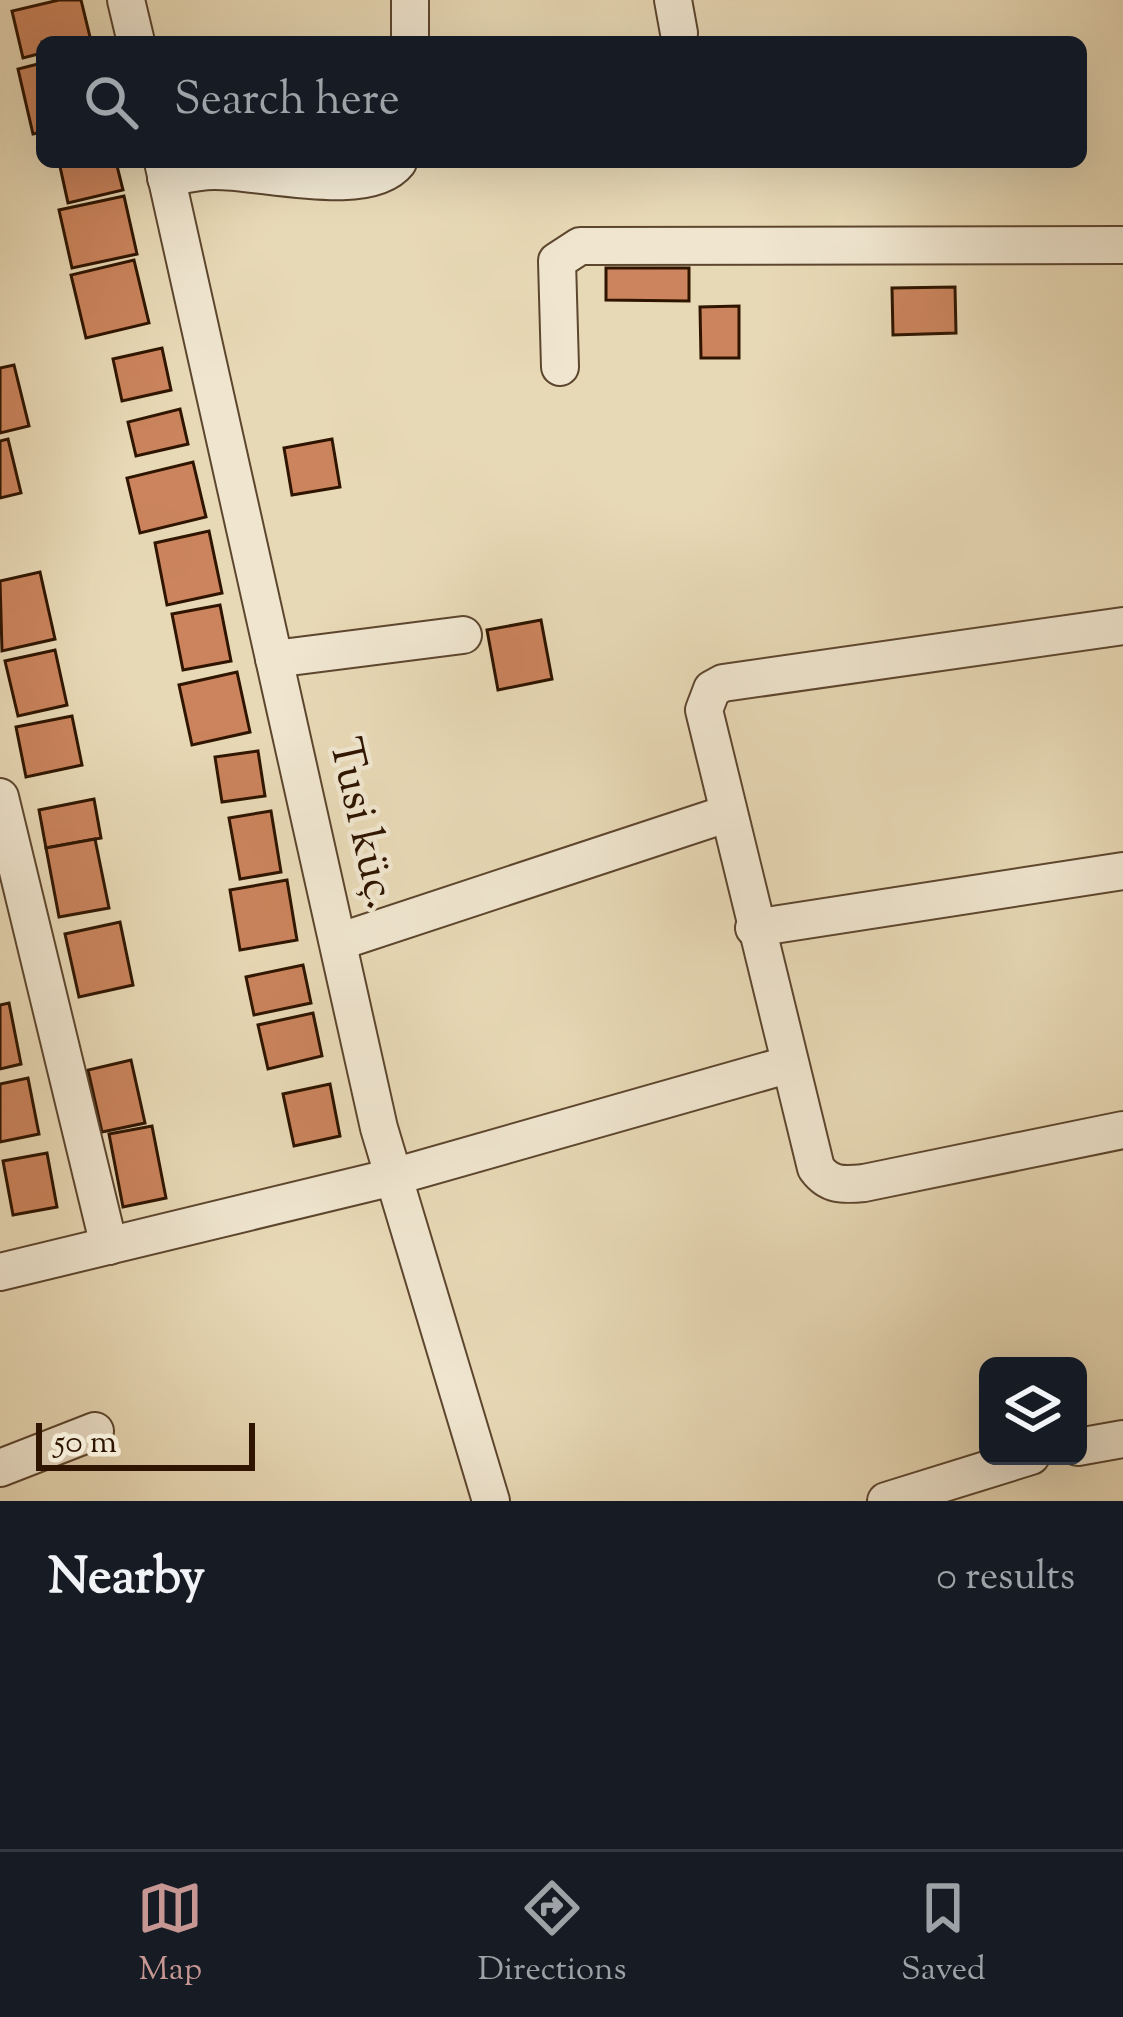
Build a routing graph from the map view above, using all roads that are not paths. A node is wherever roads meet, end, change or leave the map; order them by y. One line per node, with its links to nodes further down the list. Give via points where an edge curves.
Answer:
1 (126, 0): 3 (street)
2 (410, 0): 4 (street)
3 (135, 36)
4 (410, 36)
5 (390, 168): 6 (street, via 354,181)
6 (164, 170): 11 (street, Tusi küç.)
7 (1123, 244): 8 (street, via 580,246 557,261)
8 (560, 367)
9 (1123, 626): 13 (street, via 723,683 704,710)
10 (463, 635): 11 (street)
11 (274, 658): 16 (street, Tusi küç.)
12 (0, 796): 20 (street)
13 (726, 814): 15 (street); 16 (street)
14 (1123, 871): 15 (street)
15 (754, 928): 17 (street)
16 (338, 942): 19 (street, Tusi küç.)
17 (787, 1065): 18 (street, via 816,1168 842,1186); 19 (street)
18 (1123, 1130)
19 (393, 1177): 20 (street); 27 (street, Tusi küç.)
20 (109, 1246): 21 (street)
21 (0, 1272)
22 (95, 1431): 26 (street)
23 (1123, 1439): 24 (street)
24 (1087, 1445)
25 (1002, 1465): 28 (street)
26 (0, 1468)
27 (491, 1501)
28 (886, 1501)

